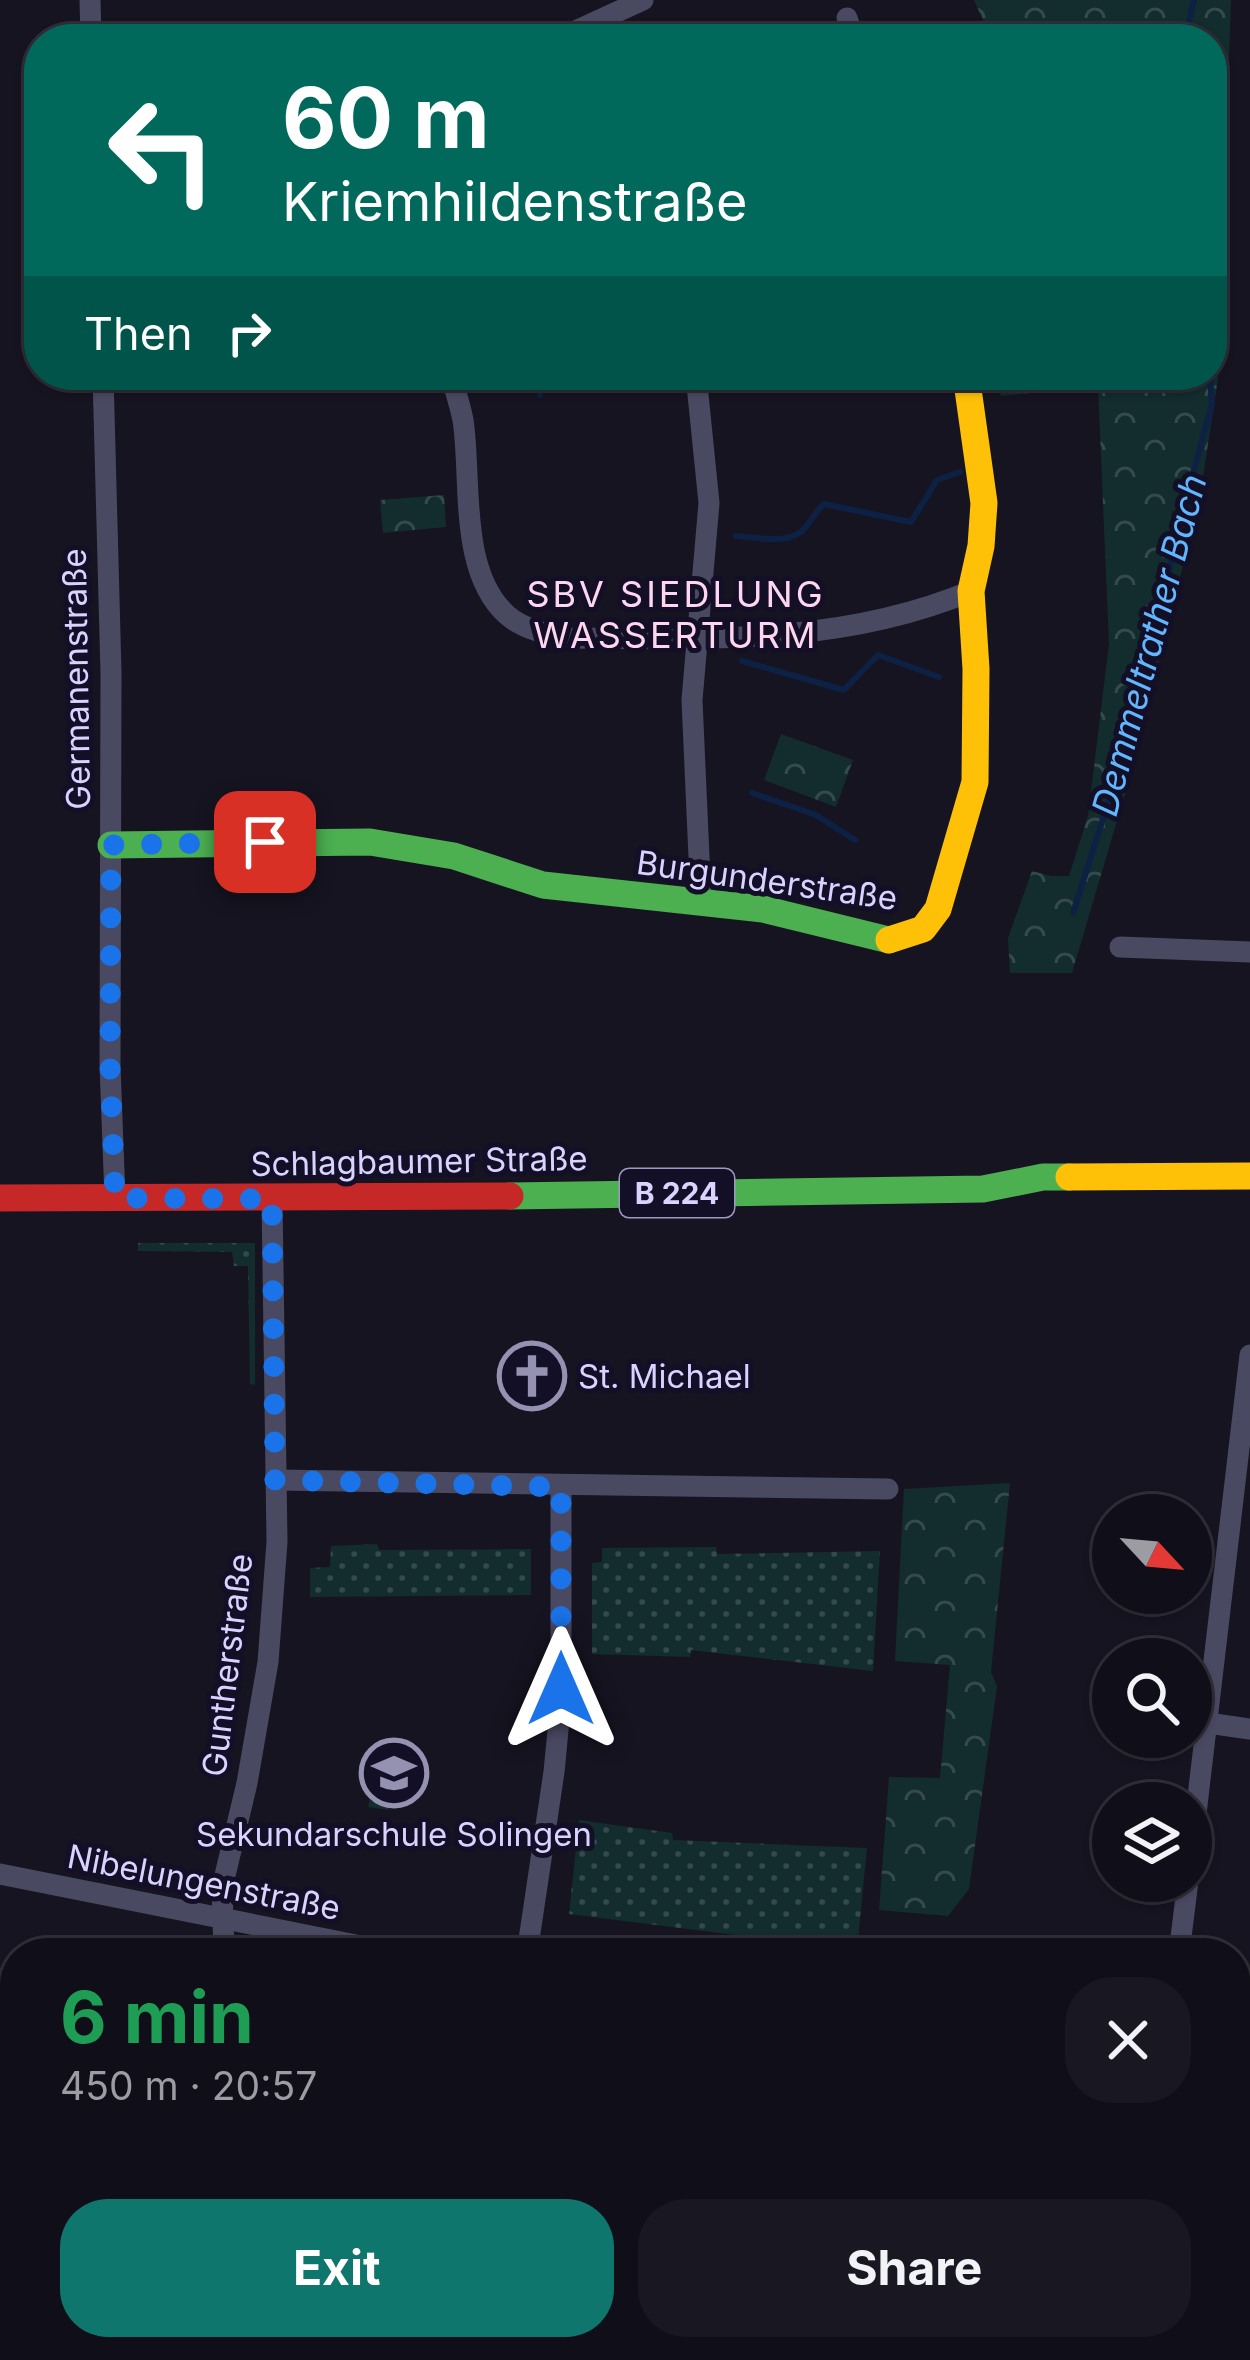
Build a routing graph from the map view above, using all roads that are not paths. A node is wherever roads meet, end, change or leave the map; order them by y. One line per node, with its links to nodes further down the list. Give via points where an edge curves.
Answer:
1 (643, 0): 2 (street)
2 (591, 24)
3 (103, 390): 9 (street, Germanenstraße)
4 (455, 390): 8 (street, via 481,573 508,616 567,638)
5 (698, 390): 8 (street, via 709,503)
6 (968, 390): 7 (main road, Burgunderstraße, via 984,503)
7 (971, 591): 8 (street, via 850,628); 10 (main road, Burgunderstraße, via 973,801 947,887 923,928 890,940)
8 (697, 639): 10 (street)
9 (111, 845): 10 (main road, Burgunderstraße, via 370,842 454,856 543,885); 17 (street, Germanenstraße)
10 (701, 902)
11 (1120, 947): 12 (street)
12 (1250, 952)
13 (1250, 1176): 14 (main road, Schlagbaumer Straße / B 224, via 1043,1177)
14 (983, 1189): 15 (main road, Schlagbaumer Straße / B 224, via 1062,1198); 18 (main road, Schlagbaumer Straße / B 224)
15 (1250, 1194)
16 (0, 1198): 17 (main road, Schlagbaumer Straße / B 224)
17 (115, 1198): 18 (main road, Schlagbaumer Straße / B 224)
18 (272, 1199): 20 (street, Guntherstraße)
19 (1250, 1354): 23 (street)
20 (275, 1480): 21 (street); 28 (street, Guntherstraße, via 268,1662 221,1888)
21 (561, 1487): 22 (street); 31 (street, via 561,1699)
22 (888, 1489)
23 (1212, 1689)
24 (1212, 1724): 25 (street)
25 (1250, 1729)
26 (0, 1874): 28 (street, Nibelungenstraße)
27 (1185, 1902): 32 (street)
28 (224, 1922): 29 (street, Guntherstraße); 30 (street, Nibelungenstraße)
29 (224, 1938)
30 (313, 1938)
31 (529, 1938)
32 (1181, 1938)

